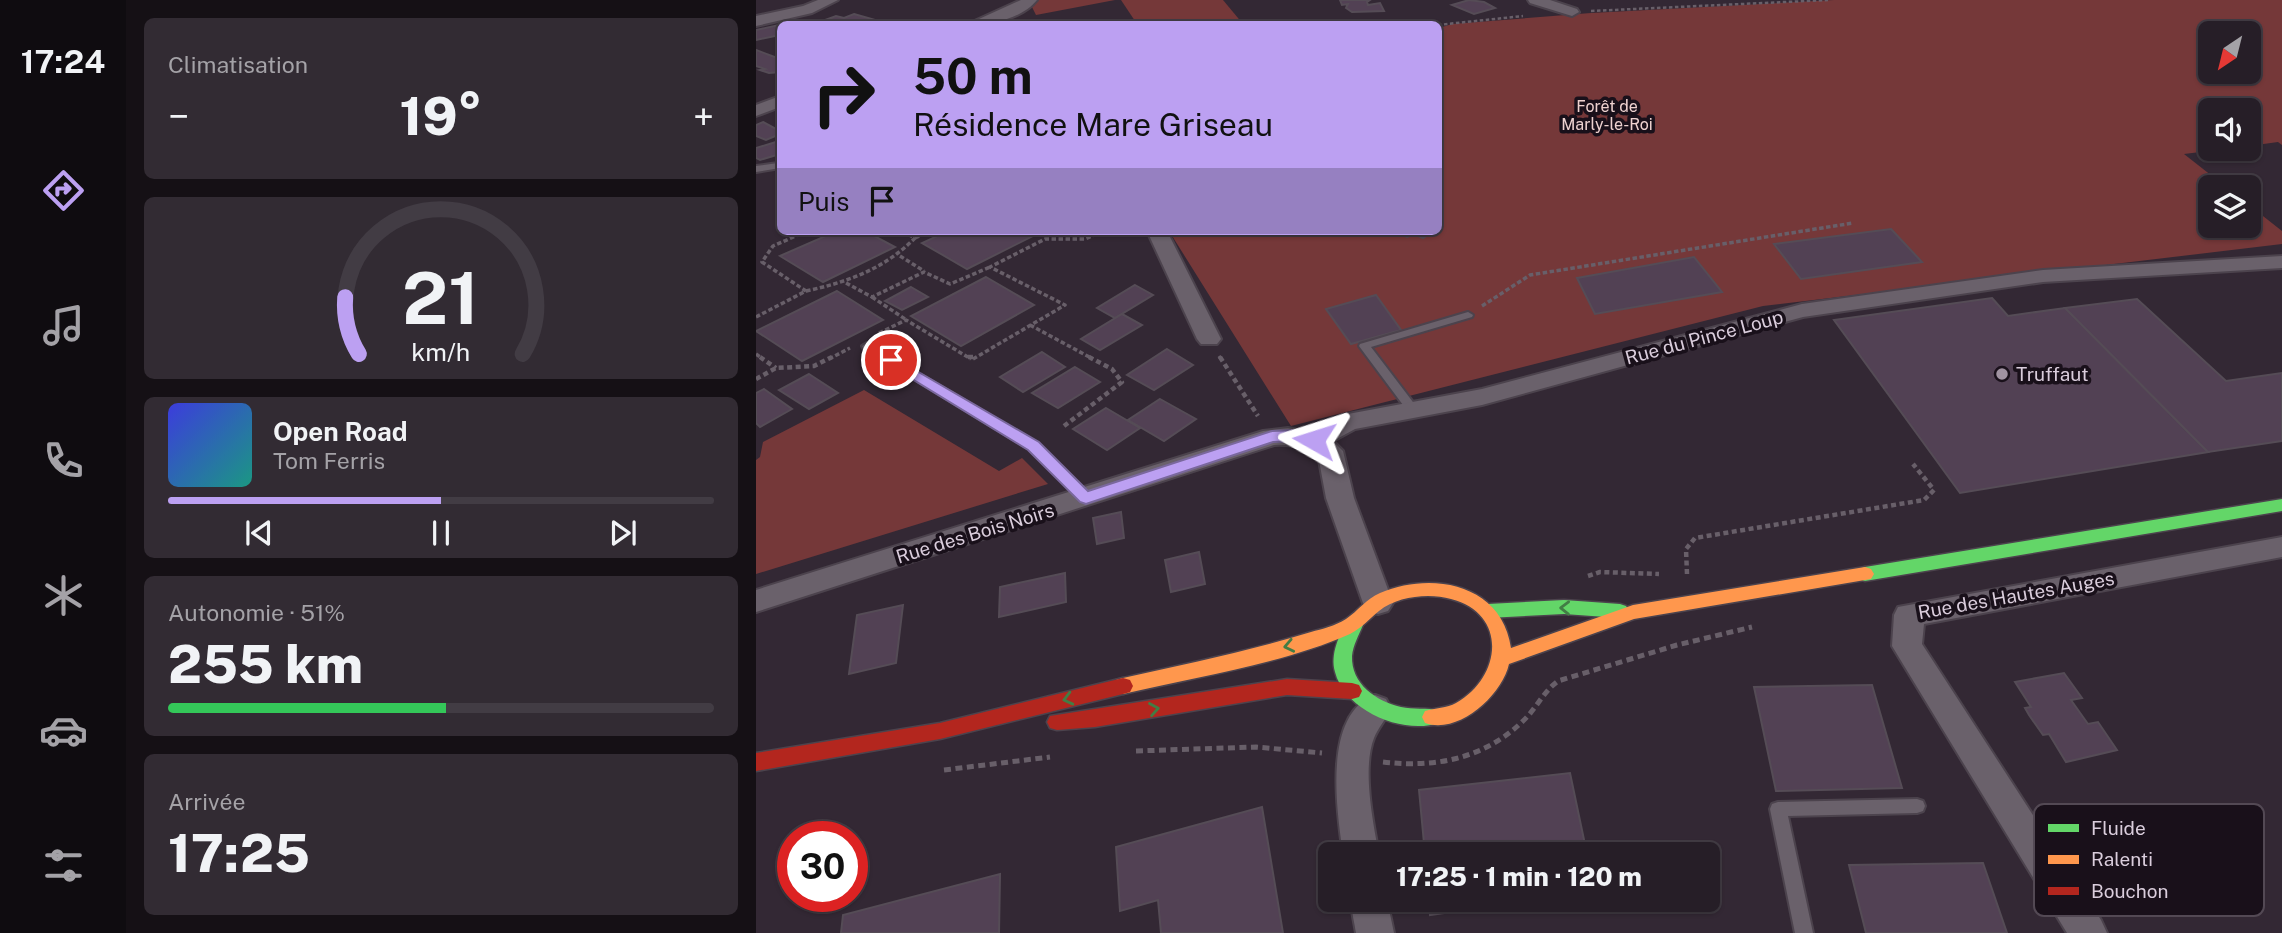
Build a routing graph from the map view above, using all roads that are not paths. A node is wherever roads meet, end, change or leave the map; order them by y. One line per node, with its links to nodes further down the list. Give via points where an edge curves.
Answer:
1 (831, 0): 5 (street)
2 (1535, 0): 4 (street)
3 (1027, 7): 6 (street)
4 (1572, 12)
5 (756, 21)
6 (985, 21)
7 (776, 96): 8 (street)
8 (756, 111)
9 (777, 166): 10 (lane)
10 (756, 169)
11 (1159, 235): 14 (street)
12 (2282, 262): 16 (street, Rue du Pince Loup, via 2043,276 1802,311 1494,394)
13 (1468, 315): 16 (lane, via 1364,346)
14 (1209, 339)
15 (867, 342): 18 (lane, via 1033,446)
16 (1413, 411): 17 (street, Rue du Pince Loup, via 1349,422)
17 (1314, 440): 18 (street, Rue des Bois Noirs, via 1295,435 1272,437); 22 (street, via 1329,450 1340,498)
18 (1086, 498): 21 (street, Rue des Bois Noirs)
19 (2282, 505): 24 (main road)
20 (2282, 547): 32 (street, Rue des Hautes Auges, via 1909,615 1907,646)
21 (756, 601)
22 (1378, 603): 23 (main road, via 1402,593 1428,590 1473,599); 25 (main road)
23 (1488, 611): 24 (main road, one-way to 23, via 1564,607); 26 (main road, via 1502,637)
24 (1633, 612): 26 (main road)
25 (1354, 625): 27 (main road, via 1343,649 1343,668); 28 (main road, one-way to 28, via 1301,643)
26 (1504, 658): 27 (main road, via 1496,680 1480,699 1456,712 1401,718)
27 (1364, 700): 28 (main road, one-way to 27, via 1094,719 1287,687); 31 (street, via 1354,757)
28 (940, 731): 29 (main road)
29 (756, 762)
30 (1917, 806): 36 (lane, via 1778,809)
31 (1359, 842)
32 (2034, 847)
33 (1371, 912): 35 (street)
34 (2077, 916): 37 (street, Rue des Hautes Auges)
35 (1375, 933)
36 (1804, 933)
37 (2088, 933)

